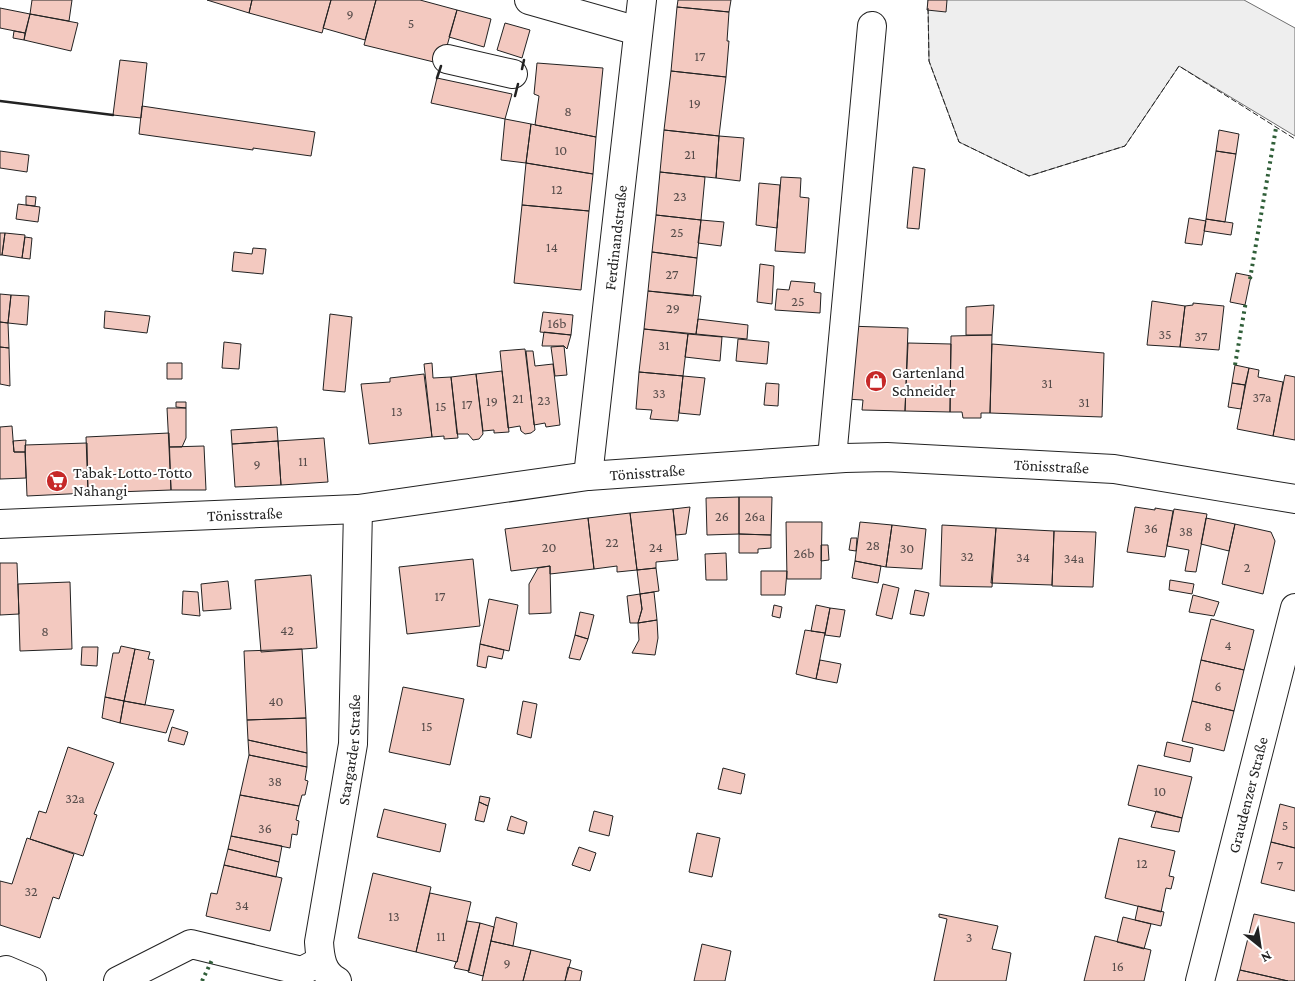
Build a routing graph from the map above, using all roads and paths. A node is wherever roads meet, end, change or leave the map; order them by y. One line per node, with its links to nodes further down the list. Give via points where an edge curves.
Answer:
1 (529, 0): 4 (street)
2 (642, 0): 4 (street, Ferdinandstraße)
3 (872, 26): 7 (street)
4 (638, 31): 8 (street, Ferdinandstraße)
5 (446, 59): 6 (street)
6 (513, 74)
7 (832, 458): 8 (street, Tönisstraße); 9 (street, Tönisstraße, via 887,457 1114,469)
8 (588, 476): 10 (street, Tönisstraße)
9 (1295, 499)
10 (358, 509): 11 (street, Tönisstraße); 13 (street, Stargarder Straße, via 353,744 319,942)
11 (0, 524)
12 (1295, 608): 17 (street, Graudenzer Straße)
13 (329, 971): 16 (street, via 302,971 190,944)
14 (0, 972): 15 (street, via 6,970)
15 (32, 981)
16 (118, 981)
17 (1200, 981)

